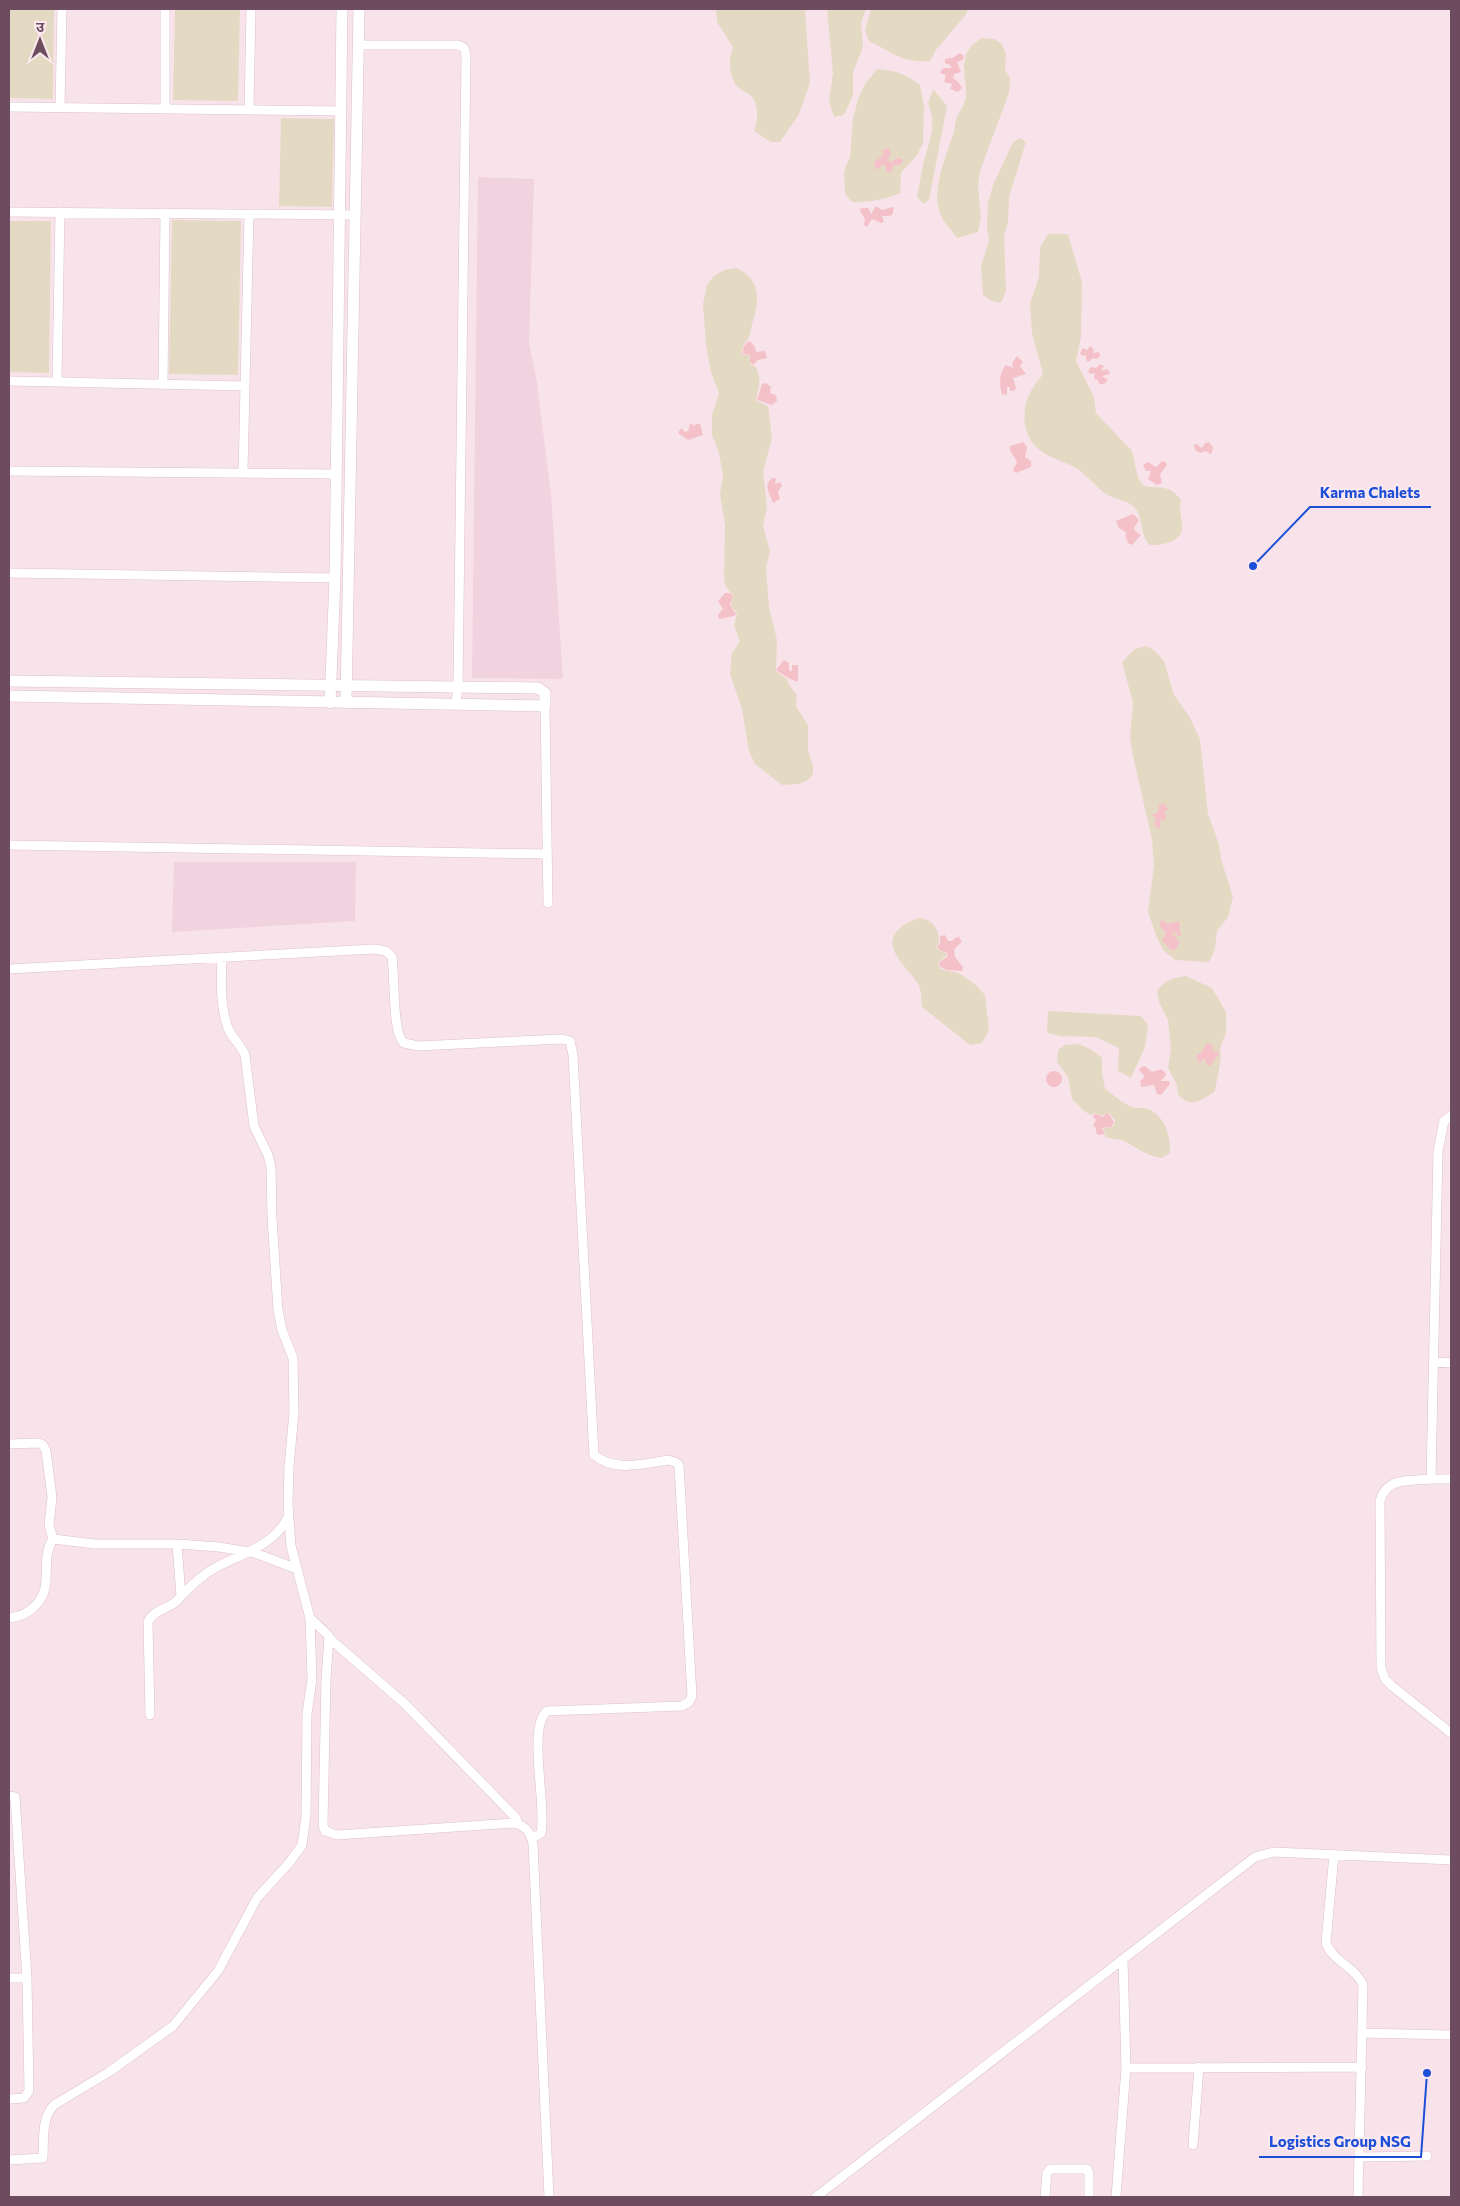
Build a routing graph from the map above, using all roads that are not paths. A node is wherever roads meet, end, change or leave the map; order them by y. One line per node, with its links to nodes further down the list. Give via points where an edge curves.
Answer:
1 (62, 9): 8 (street)
2 (165, 9): 9 (street)
3 (251, 9): 10 (street)
4 (342, 9): 11 (street)
5 (359, 9): 6 (street)
6 (358, 45): 17 (street); 30 (street, via 458,45 464,48 466,55)
7 (9, 107): 8 (street)
8 (60, 107): 9 (street)
9 (165, 109): 10 (street)
10 (250, 110): 11 (street)
11 (341, 111): 16 (street)
12 (9, 212): 13 (street)
13 (60, 212): 14 (street); 19 (street)
14 (165, 213): 15 (street); 20 (street)
15 (249, 214): 16 (street); 21 (street)
16 (340, 215): 17 (street); 24 (street)
17 (356, 215): 29 (street)
18 (9, 381): 19 (street)
19 (57, 382): 20 (street)
20 (163, 384): 21 (street)
21 (245, 386): 23 (street)
22 (9, 471): 23 (street)
23 (243, 473): 24 (street)
24 (336, 474): 26 (street)
25 (9, 573): 26 (street)
26 (335, 578): 28 (street)
27 (9, 681): 28 (street)
28 (330, 684): 29 (street); 32 (street)
29 (346, 685): 30 (street); 33 (street)
30 (458, 686): 34 (street); 35 (street, via 538,688 546,693)
31 (9, 696): 32 (street)
32 (330, 703): 33 (street)
33 (346, 703): 34 (street)
34 (456, 704): 35 (street)
35 (545, 706): 37 (street)
36 (9, 845): 37 (street)
37 (547, 854): 38 (street)
38 (548, 903)
39 (222, 957): 40 (street); 47 (street, via 224,1011 229,1030 245,1055 254,1126 271,1167 278,1310 294,1370); 60 (street, via 386,951 392,957 396,1023 398,1035 404,1043 418,1046 562,1038 570,1041 594,1455 610,1465 668,1460 679,1465 692,1696 682,1706 546,1711 539,1722 538,1752 543,1819 541,1834)
40 (9, 969)
41 (1451, 1116): 42 (street, via 1444,1121 1438,1150)
42 (1433, 1362): 43 (street); 45 (street)
43 (1451, 1363)
44 (9, 1444): 48 (street, via 39,1443 46,1451 52,1498 49,1525)
45 (1431, 1478): 46 (street); 57 (street, via 1391,1483 1382,1491 1381,1668 1392,1686)
46 (1451, 1479)
47 (288, 1517): 50 (street, via 278,1533); 51 (street)
48 (53, 1539): 49 (street, via 95,1544); 53 (street, via 48,1547 46,1590 41,1600 25,1614)
49 (177, 1544): 50 (street); 52 (street)
50 (249, 1552): 51 (street); 52 (street, via 197,1580)
51 (297, 1569): 54 (street)
52 (181, 1596): 56 (street, via 174,1604 153,1614 148,1622)
53 (9, 1618)
54 (310, 1618): 55 (street); 75 (street, via 312,1679 307,1714 306,1816 302,1845 257,1898 218,1971 173,2026 109,2072 54,2105 44,2126 43,2158)
55 (330, 1638): 59 (street, via 411,1710 516,1818); 59 (street, via 323,1772 325,1830 337,1835)
56 (150, 1715)
57 (1451, 1734)
58 (9, 1796): 65 (street, via 14,1797)
59 (518, 1824): 60 (street, via 529,1831)
60 (532, 1838): 76 (street)
61 (1334, 1855): 62 (street); 63 (street, via 1274,1852 1255,1857); 66 (street, via 1326,1942 1331,1952 1356,1974 1363,1985)
62 (1451, 1860)
63 (1123, 1959): 69 (street); 77 (street)
64 (9, 1978): 65 (street)
65 (27, 1978): 71 (street, via 28,2094 24,2098)
66 (1363, 2033): 67 (street); 68 (street)
67 (1451, 2035)
68 (1362, 2067): 70 (street); 74 (street)
69 (1126, 2068): 70 (street); 80 (street)
70 (1199, 2068): 72 (street)
71 (9, 2099)
72 (1194, 2145)
73 (1427, 2156): 74 (street)
74 (1359, 2157): 81 (street)
75 (9, 2160)
76 (549, 2197)
77 (816, 2197)
78 (1045, 2197): 79 (street, via 1050,2169 1080,2168 1087,2169 1089,2174)
79 (1089, 2197)
80 (1116, 2197)
81 (1358, 2197)

